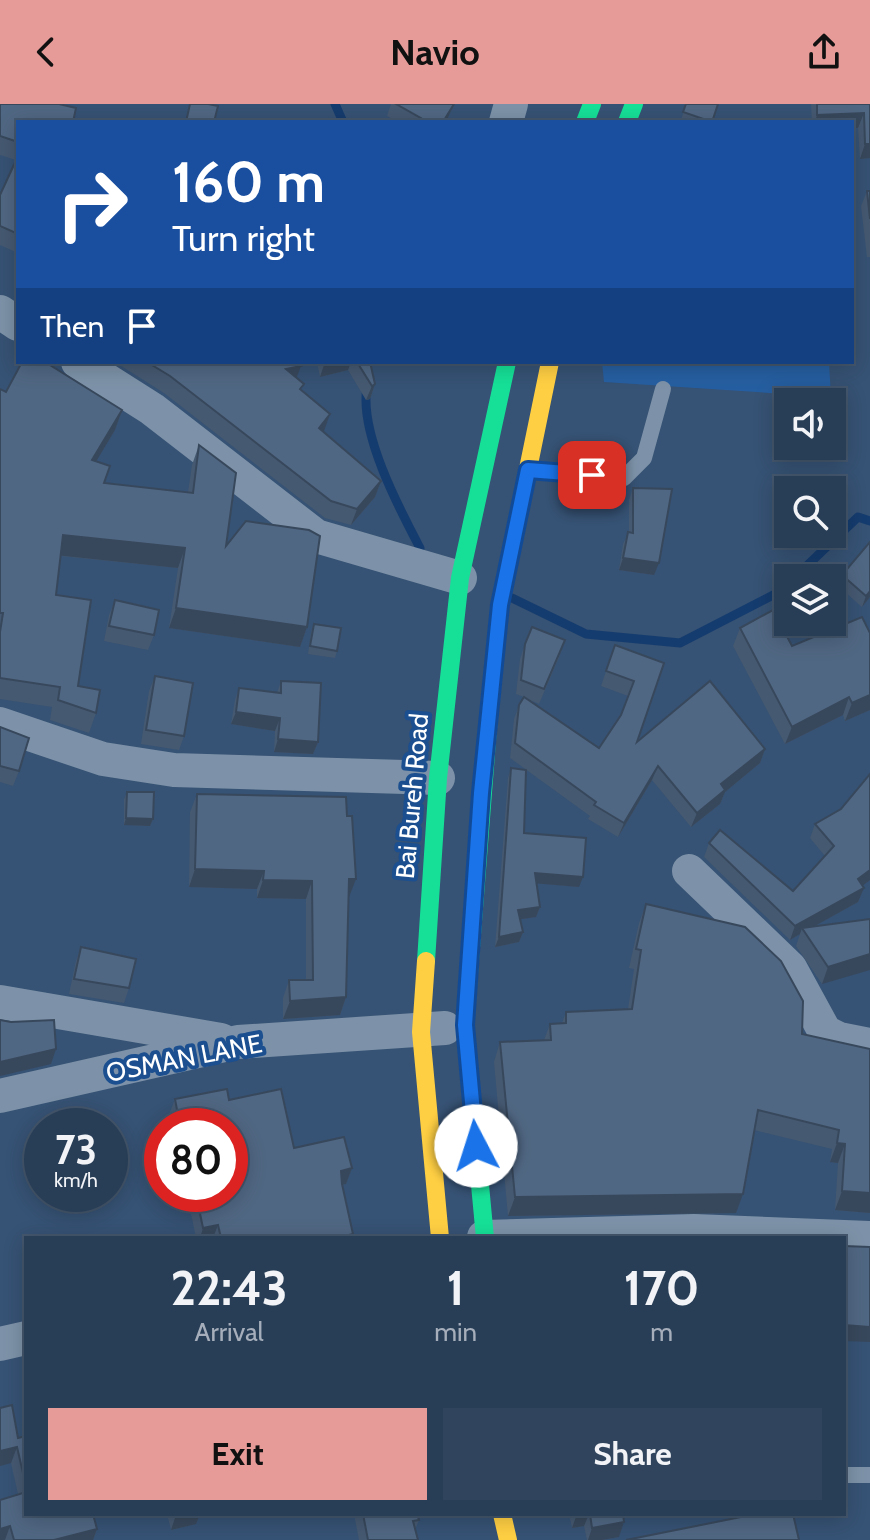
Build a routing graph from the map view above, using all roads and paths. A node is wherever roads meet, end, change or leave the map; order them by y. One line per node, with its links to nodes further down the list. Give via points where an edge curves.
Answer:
1 (81, 364): 6 (street, via 152,409 316,536)
2 (507, 364): 6 (highway, Bai Bureh Road)
3 (550, 364): 5 (highway)
4 (663, 389): 5 (lane, via 644,458 624,478)
5 (528, 470): 11 (highway, via 500,605)
6 (460, 578): 8 (highway, Bai Bureh Road)
7 (0, 724): 8 (street, via 103,759 174,770)
8 (438, 778): 12 (highway, Bai Bureh Road)
9 (689, 871): 14 (street, via 790,968 825,1032)
10 (0, 1002): 13 (street)
11 (465, 1025): 12 (street, OSMAN LANE); 17 (highway)
12 (421, 1032): 13 (street, OSMAN LANE); 16 (highway, Bai Bureh Road)
13 (238, 1042): 15 (street, OSMAN LANE)
14 (870, 1045)
15 (0, 1096)
16 (440, 1236)
17 (484, 1236)
18 (519, 1236): 19 (street, via 694,1231)
19 (820, 1236)
20 (846, 1237): 21 (street)
21 (870, 1238)
22 (24, 1338): 23 (street)
23 (0, 1344)
24 (846, 1475): 25 (lane)
25 (870, 1475)
26 (502, 1516): 27 (highway)
27 (508, 1540)

